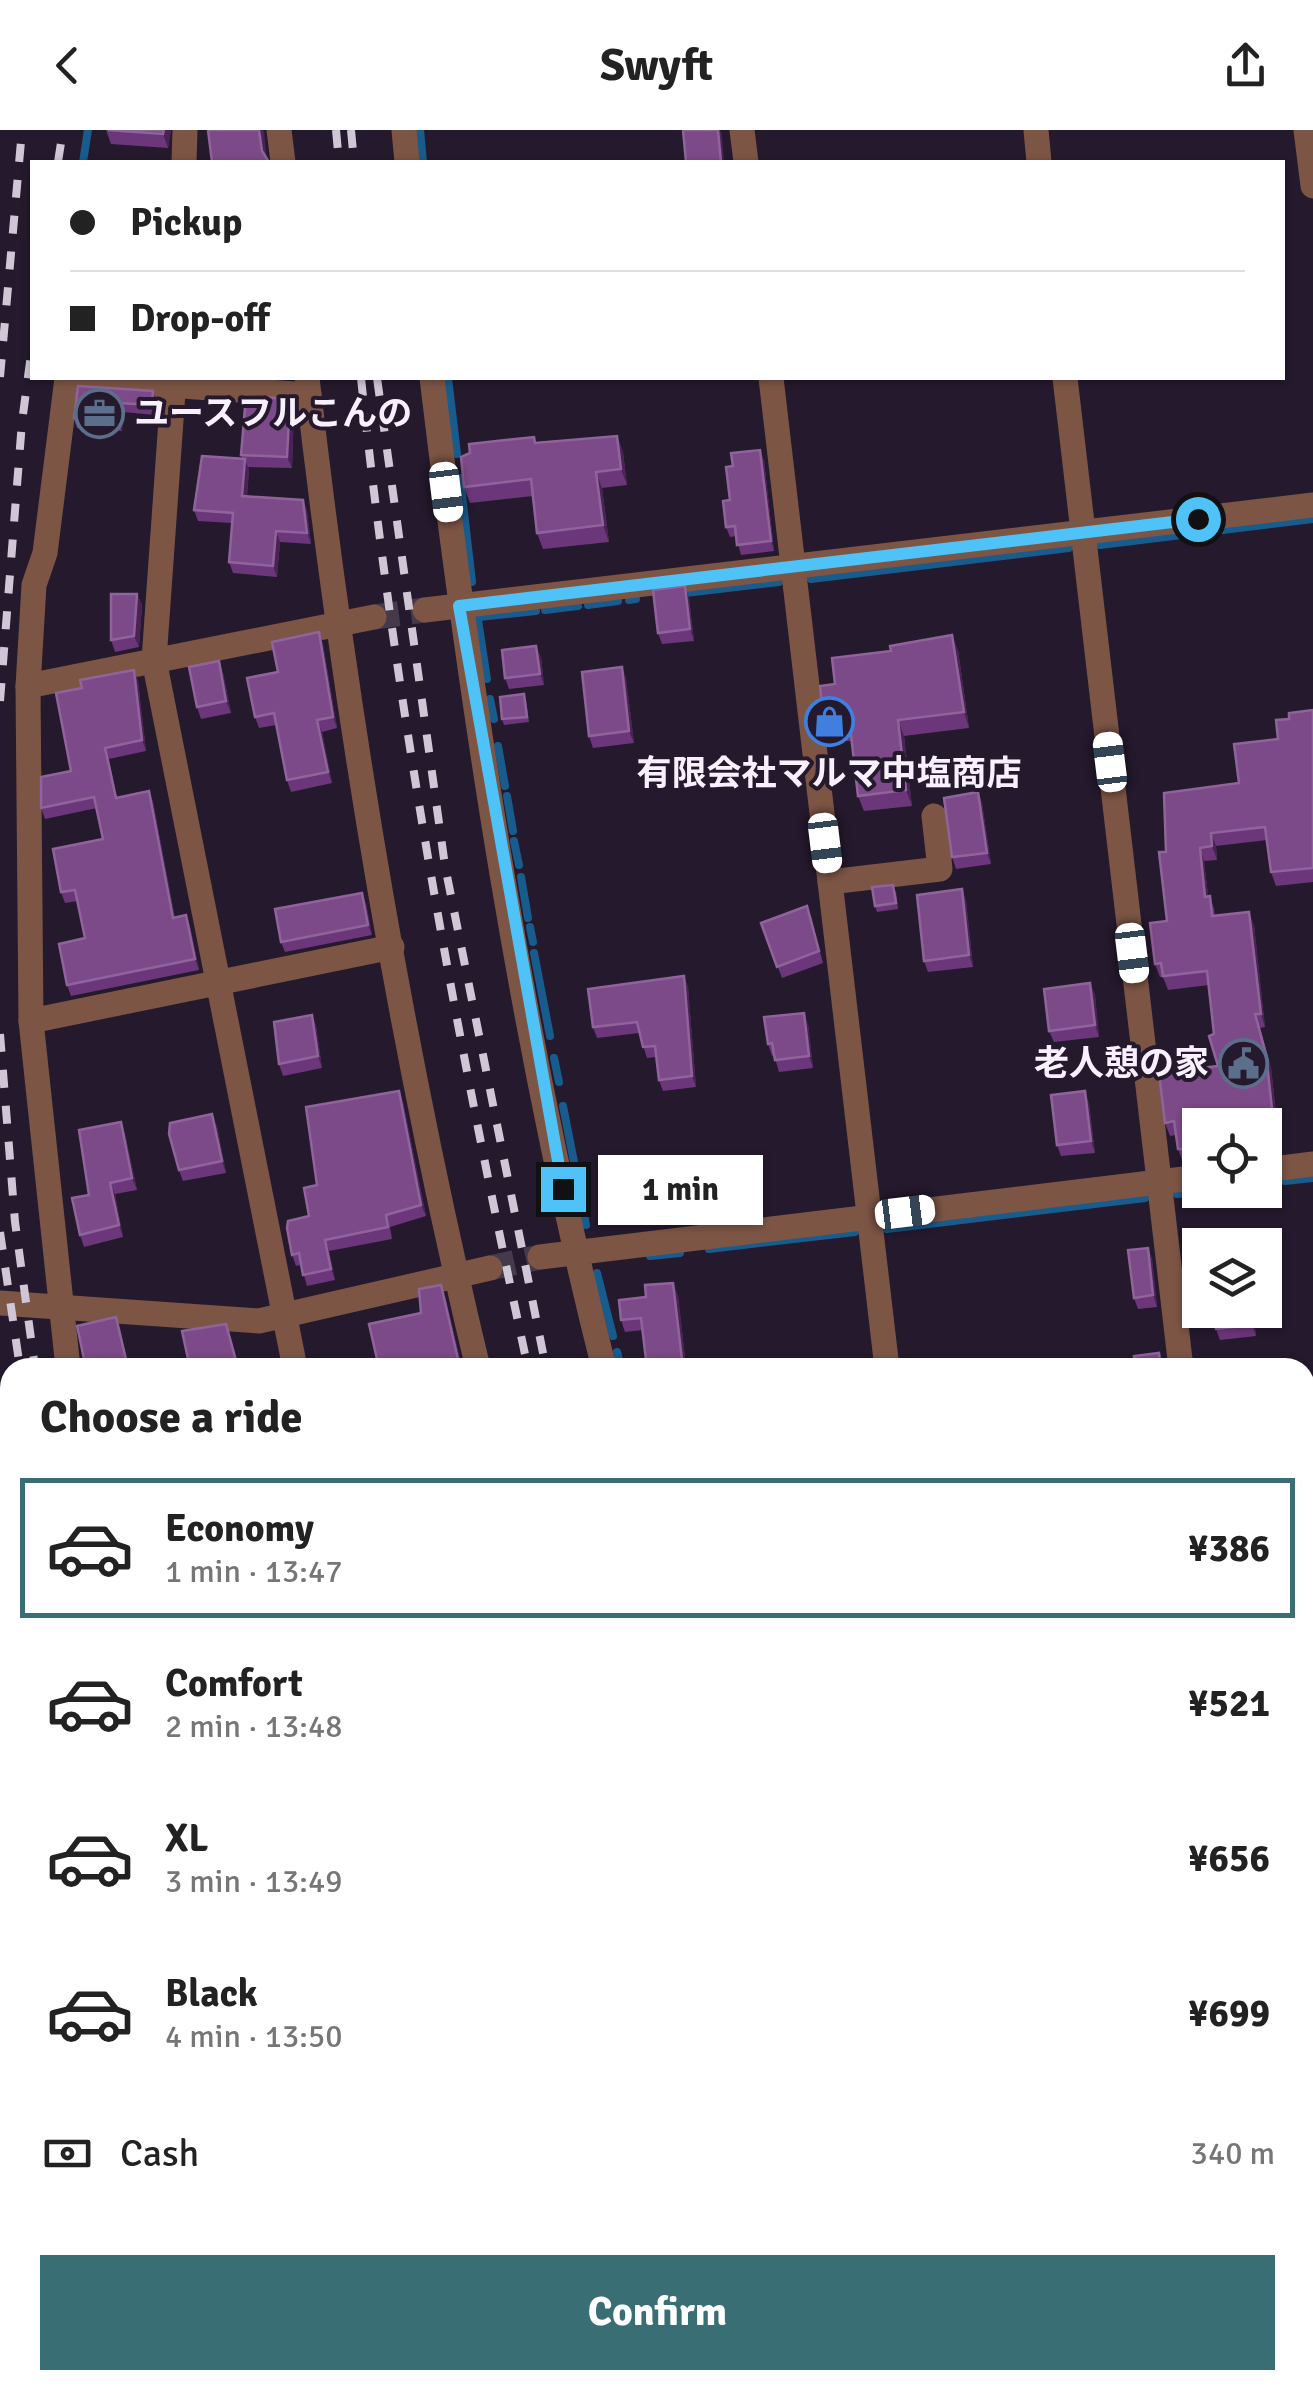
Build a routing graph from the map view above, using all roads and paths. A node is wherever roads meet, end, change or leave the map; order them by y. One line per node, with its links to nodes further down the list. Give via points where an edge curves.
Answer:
1 (185, 130): 7 (street)
2 (279, 130): 8 (street)
3 (404, 130): 9 (street)
4 (742, 130): 10 (street)
5 (1036, 130): 11 (street)
6 (1306, 130): 12 (street)
7 (184, 160)
8 (283, 160)
9 (407, 160)
10 (746, 160)
11 (1040, 160)
12 (1313, 186)
13 (66, 380): 28 (street, via 45,553 34,585)
14 (138, 380): 18 (street)
15 (432, 380): 23 (street)
16 (771, 380): 22 (street)
17 (1064, 380): 21 (street)
18 (174, 381): 19 (street); 27 (street)
19 (308, 386): 26 (street)
20 (1313, 506): 21 (street)
21 (1083, 532): 22 (street); 37 (street)
22 (793, 566): 23 (street); 30 (street)
23 (459, 606): 24 (street); 39 (street)
24 (425, 610)
25 (374, 617): 26 (street)
26 (336, 622): 27 (street); 31 (street)
27 (154, 660): 28 (street); 32 (street)
28 (28, 686): 33 (street)
29 (934, 816): 30 (street, via 940,869)
30 (830, 882): 38 (street)
31 (392, 947): 32 (street); 42 (street)
32 (219, 982): 33 (street); 45 (street)
33 (31, 1021): 44 (street)
34 (1313, 1164): 35 (street)
35 (1282, 1168)
36 (1182, 1180): 37 (street)
37 (1159, 1182): 38 (street); 51 (street)
38 (869, 1216): 39 (street); 50 (street)
39 (575, 1251): 40 (street); 49 (street)
40 (540, 1257)
41 (490, 1268): 42 (street)
42 (456, 1276): 45 (street); 48 (street)
43 (0, 1303): 44 (street)
44 (58, 1306): 45 (street, via 259,1321); 46 (street)
45 (284, 1316): 47 (street)
46 (66, 1358)
47 (293, 1358)
48 (476, 1358)
49 (602, 1358)
50 (886, 1358)
51 (1180, 1358)

